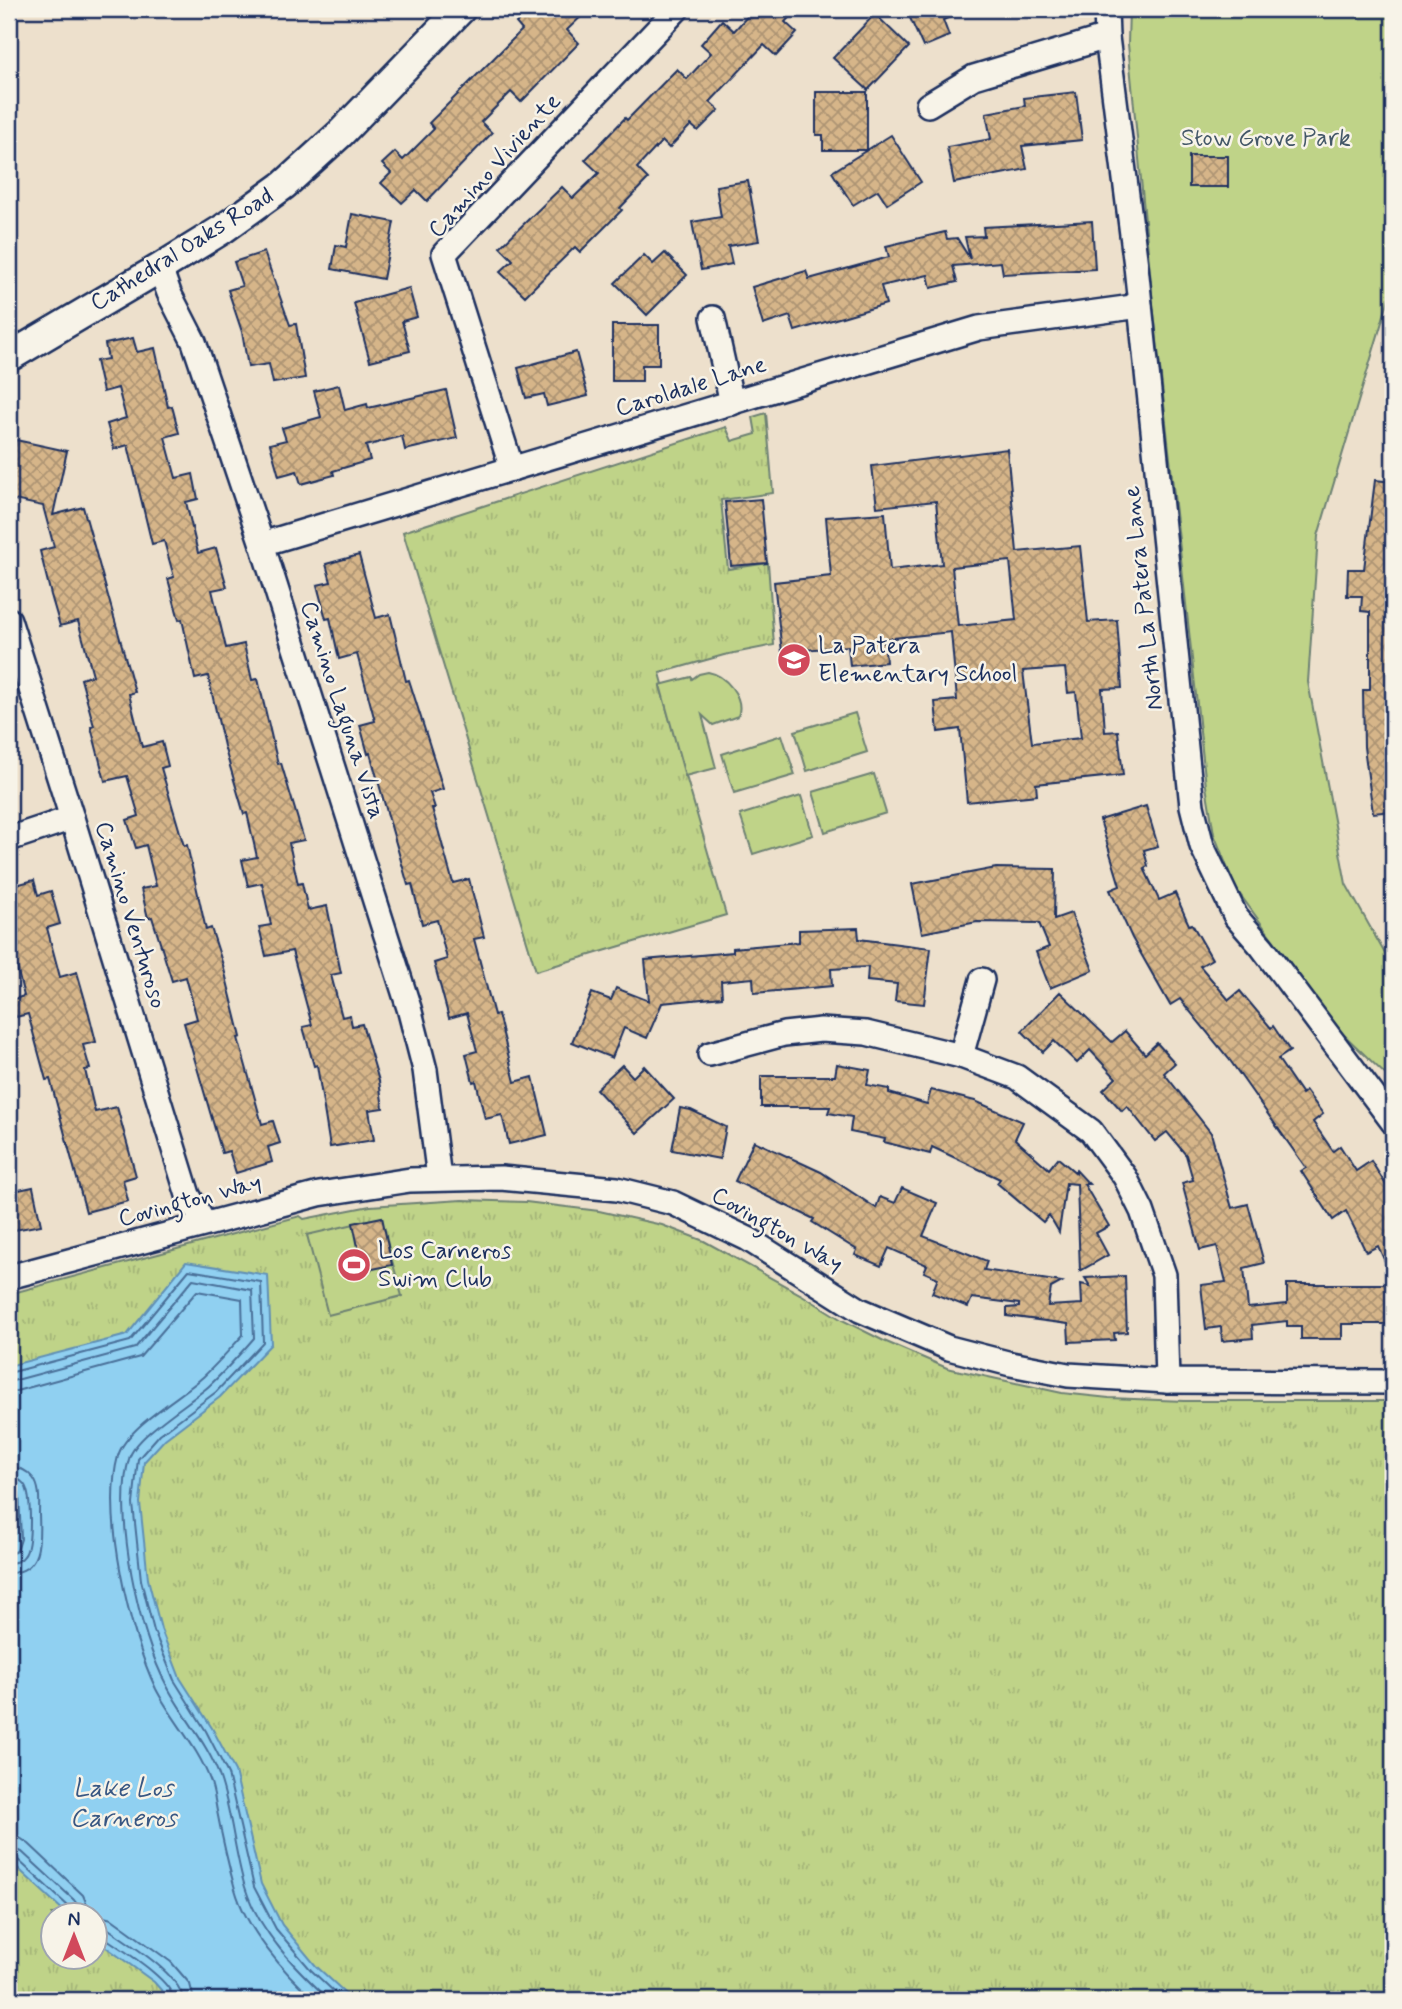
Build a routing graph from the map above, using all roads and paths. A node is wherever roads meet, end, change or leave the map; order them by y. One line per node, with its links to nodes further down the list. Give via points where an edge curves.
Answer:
1 (461, 9): 6 (main road, Cathedral Oaks Road, via 284,185)
2 (677, 9): 11 (street, Camino Viviente, via 444,254)
3 (1106, 9): 4 (street, North La Patera Lane)
4 (1107, 37): 5 (street, via 974,77); 7 (street, North La Patera Lane)
5 (928, 105)
6 (160, 268): 9 (main road, Cathedral Oaks Road); 12 (street, Camino Laguna Vista, via 194,342)
7 (1140, 306): 10 (street, Caroldale Lane, via 979,328); 19 (street, North La Patera Lane, via 1192,806 1202,846 1236,917)
8 (713, 318): 10 (street)
9 (9, 357)
10 (732, 403): 11 (street, Caroldale Lane)
11 (512, 469): 12 (street, Caroldale Lane)
12 (262, 544): 20 (street, Camino Laguna Vista, via 409,1008 425,1070)
13 (9, 620): 14 (street, Camino Venturoso)
14 (72, 818): 15 (street); 21 (street, Camino Venturoso, via 188,1195)
15 (9, 839)
16 (982, 981): 18 (street)
17 (710, 1054): 18 (street, via 784,1034 821,1030 866,1033)
18 (961, 1056): 23 (street, via 1017,1077 1091,1130 1125,1178 1164,1275)
19 (1393, 1122)
20 (439, 1178): 21 (street, Covington Way, via 319,1194); 23 (street, Covington Way, via 500,1178 617,1189 673,1203 748,1239 860,1310 948,1348 1068,1375)
21 (204, 1223): 22 (street, Covington Way)
22 (9, 1277)
23 (1167, 1381): 24 (street, Covington Way)
24 (1393, 1382)

